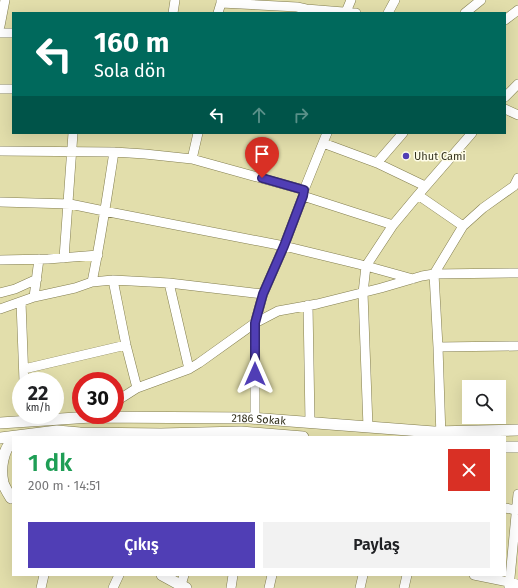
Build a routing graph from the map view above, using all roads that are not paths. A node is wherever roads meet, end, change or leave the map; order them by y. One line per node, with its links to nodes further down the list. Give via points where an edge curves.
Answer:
1 (5, 0): 15 (street)
2 (175, 0): 9 (street)
3 (351, 0): 11 (street)
4 (395, 0): 12 (street)
5 (481, 0): 13 (street)
6 (221, 2): 7 (street); 10 (street)
7 (302, 7): 11 (street)
8 (518, 10): 14 (street)
9 (173, 12)
10 (218, 12)
11 (346, 12)
12 (389, 12)
13 (466, 12)
14 (506, 19)
15 (0, 26)
16 (0, 33): 17 (street)
17 (12, 33)
18 (518, 84): 21 (street)
19 (0, 89): 20 (street)
20 (12, 89)
21 (506, 96)
22 (506, 109): 23 (street)
23 (518, 115)
24 (73, 134): 31 (street)
25 (198, 134): 33 (street)
26 (327, 134): 29 (street)
27 (402, 134): 34 (street)
28 (471, 134): 36 (street)
29 (323, 143): 34 (street); 37 (street)
30 (0, 151): 31 (street)
31 (71, 151): 32 (street); 40 (street)
32 (114, 152): 33 (street); 41 (street)
33 (192, 159): 37 (street)
34 (376, 163): 36 (street)
35 (517, 183): 43 (street)
36 (425, 186): 38 (street)
37 (304, 193): 42 (street); 44 (street)
38 (418, 195): 42 (street); 43 (street)
39 (0, 202): 40 (street)
40 (68, 204): 41 (street); 46 (street)
41 (104, 211): 44 (street); 45 (street)
42 (393, 225): 49 (street)
43 (463, 226): 51 (street)
44 (284, 246): 49 (street); 59 (street)
45 (98, 255): 46 (street); 55 (street)
46 (64, 258): 47 (street)
47 (40, 259): 48 (street); 52 (street)
48 (0, 260)
49 (366, 266): 53 (street); 58 (street)
50 (518, 273): 51 (street)
51 (434, 274): 53 (street); 67 (street)
52 (37, 279): 57 (street); 60 (street)
53 (413, 279): 58 (street)
54 (114, 280): 55 (street); 56 (street); 65 (street)
55 (92, 282): 60 (street)
56 (169, 283): 59 (street); 69 (street)
57 (0, 293)
58 (363, 293): 62 (street); 77 (street)
59 (263, 294): 64 (street)
60 (34, 297): 61 (street)
61 (21, 302): 63 (street); 68 (street)
62 (308, 305): 64 (street, via 278,311); 75 (street)
63 (0, 309)
64 (255, 323): 69 (street); 74 (street)
65 (126, 345): 68 (street); 70 (street)
66 (518, 346): 67 (street)
67 (438, 348): 79 (street)
68 (24, 369)
69 (188, 369): 70 (street)
70 (137, 388): 71 (street)
71 (124, 396)
72 (124, 416): 74 (main road, 2186 Sokak)
73 (72, 418): 76 (main road, 2186 Sokak)
74 (254, 418): 75 (main road, 2186 Sokak)
75 (310, 422): 77 (main road, 2186 Sokak)
76 (0, 423)
77 (368, 427): 79 (main road, 2186 Sokak)
78 (518, 430): 79 (main road, 2186 Sokak)
79 (441, 434)
80 (80, 435): 81 (main road, 2186 Sokak); 83 (main road, 2186 Sokak, via 57,431)
81 (160, 435): 82 (main road, 2186 Sokak)
82 (219, 435): 84 (main road, 2186 Sokak, via 241,432)
83 (28, 436)
84 (256, 436)
85 (0, 438): 86 (main road, 2186 Sokak)
86 (12, 438)
87 (12, 441): 92 (main road, via 4,452 2,474 3,483)
88 (506, 447): 89 (main road)
89 (518, 447)
90 (0, 488): 92 (main road)
91 (518, 494): 94 (street)
92 (12, 499)
93 (506, 508): 94 (street)
94 (516, 510): 104 (street)
95 (44, 576): 105 (street)
96 (119, 576): 106 (street)
97 (165, 576): 103 (main road)
98 (233, 576): 107 (street)
99 (272, 576): 108 (street)
100 (363, 576): 109 (street)
101 (407, 576): 110 (street)
102 (478, 576): 104 (street)
103 (184, 583)
104 (512, 585)
105 (41, 588)
106 (113, 588)
107 (231, 588)
108 (269, 588)
109 (360, 588)
110 (404, 588)

